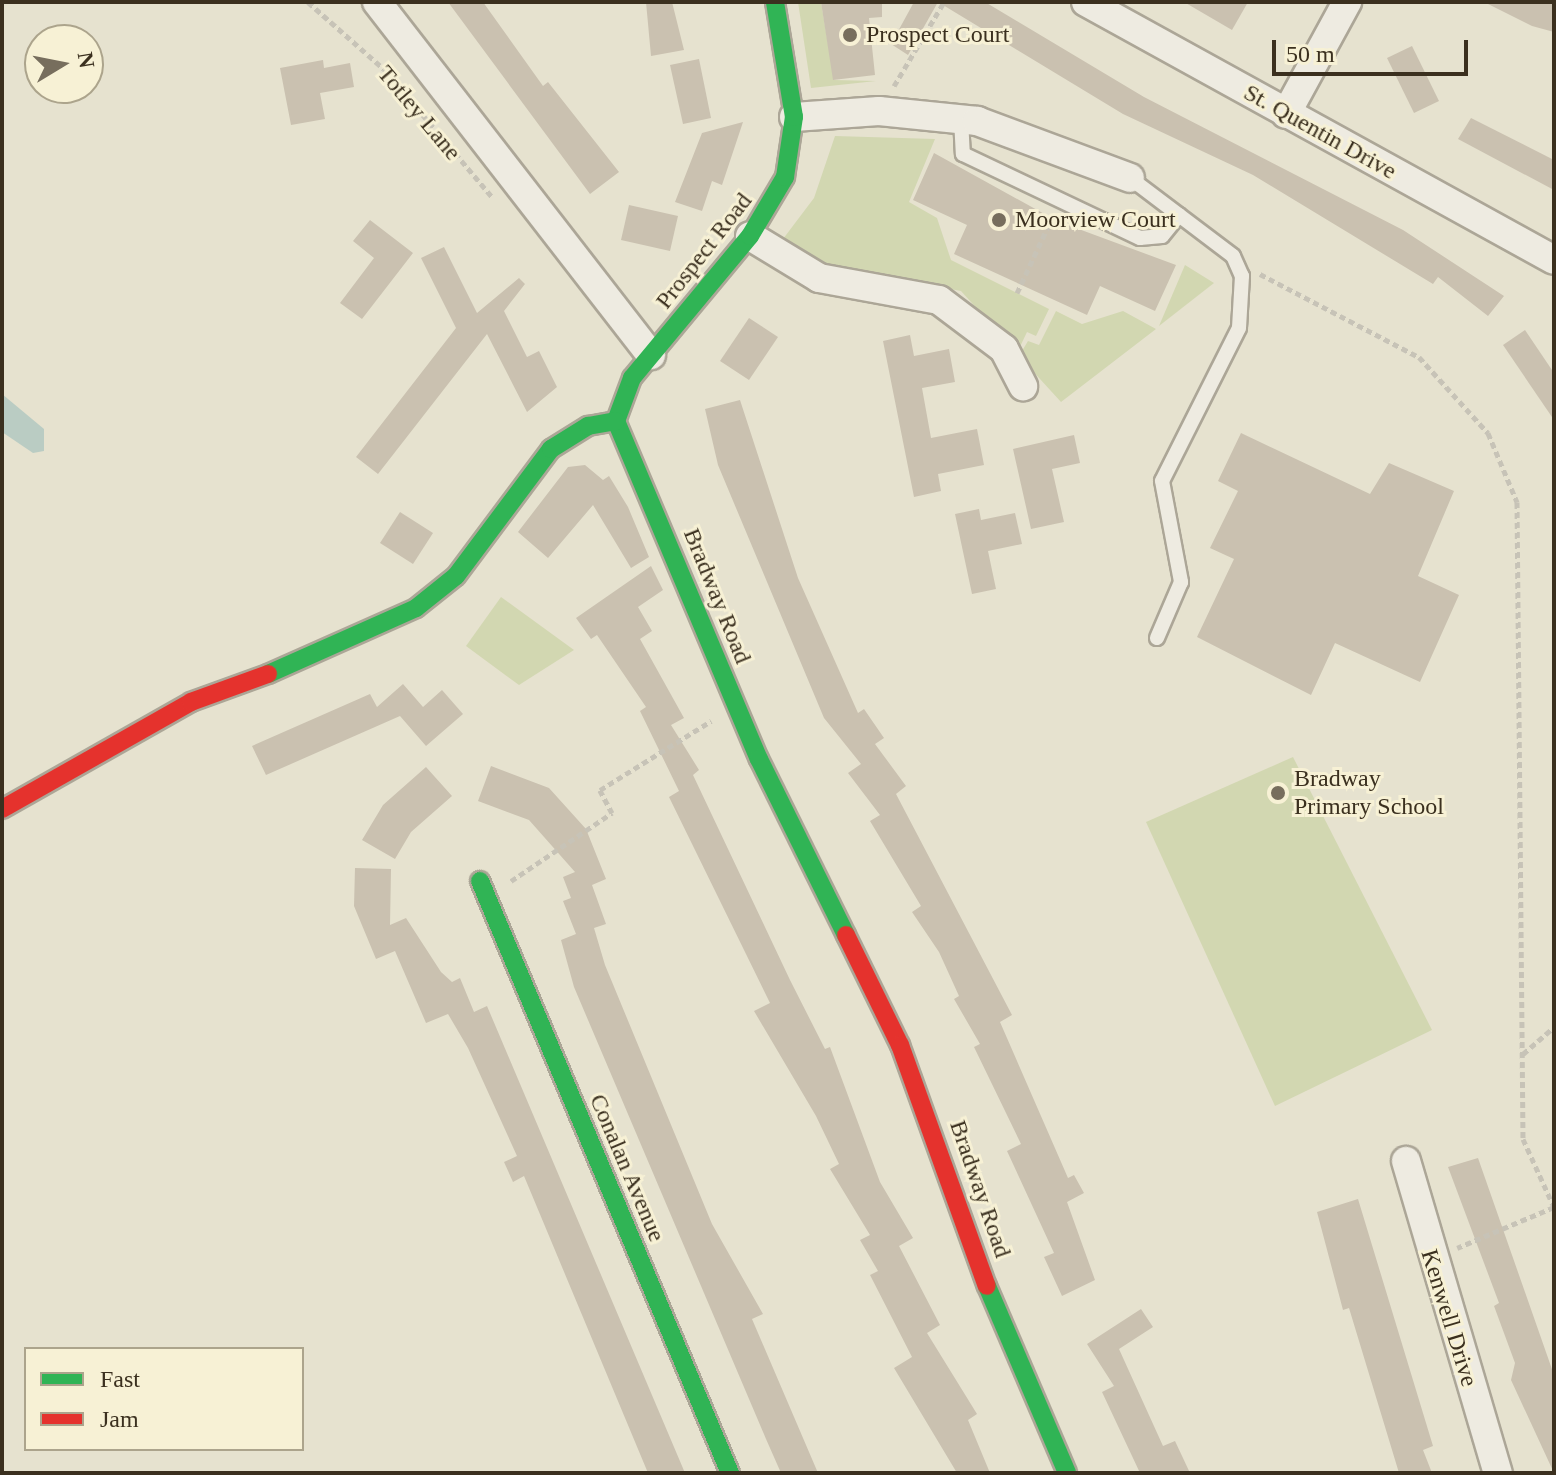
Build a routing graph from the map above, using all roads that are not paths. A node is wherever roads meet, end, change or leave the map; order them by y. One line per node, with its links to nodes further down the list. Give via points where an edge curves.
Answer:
1 (377, 2): 12 (street, Totley Lane, via 533,210)
2 (775, 2): 6 (main road, Prospect Road)
3 (1086, 2): 5 (street, St. Quentin Drive)
4 (1347, 2): 5 (street)
5 (1286, 114): 11 (street, St. Quentin Drive)
6 (794, 117): 7 (street, via 879,111); 10 (main road, Prospect Road, via 785,177)
7 (961, 119): 8 (street, via 1043,140); 9 (lane, via 963,154 1140,238 1162,236)
8 (1130, 178): 9 (lane)
9 (1179, 215): 15 (lane, via 1242,268 1239,328 1162,481 1181,582)
10 (750, 236): 12 (main road, Prospect Road); 13 (street, via 819,278 939,300 1004,349)
11 (1554, 260)
12 (651, 355): 14 (main road, Prospect Road, via 632,378)
13 (1023, 386)
14 (616, 421): 16 (main road, via 588,426 551,449 456,576 416,608 338,649 191,702); 20 (main road, Bradway Road, via 736,706 900,1045 1002,1326)
15 (1157, 638)
16 (2, 809)
17 (483, 889): 19 (main road, Conalan Avenue)
18 (1406, 1161): 21 (street, Kenwell Drive, via 1431,1260)
19 (730, 1473)
20 (1067, 1473)
21 (1498, 1473)

